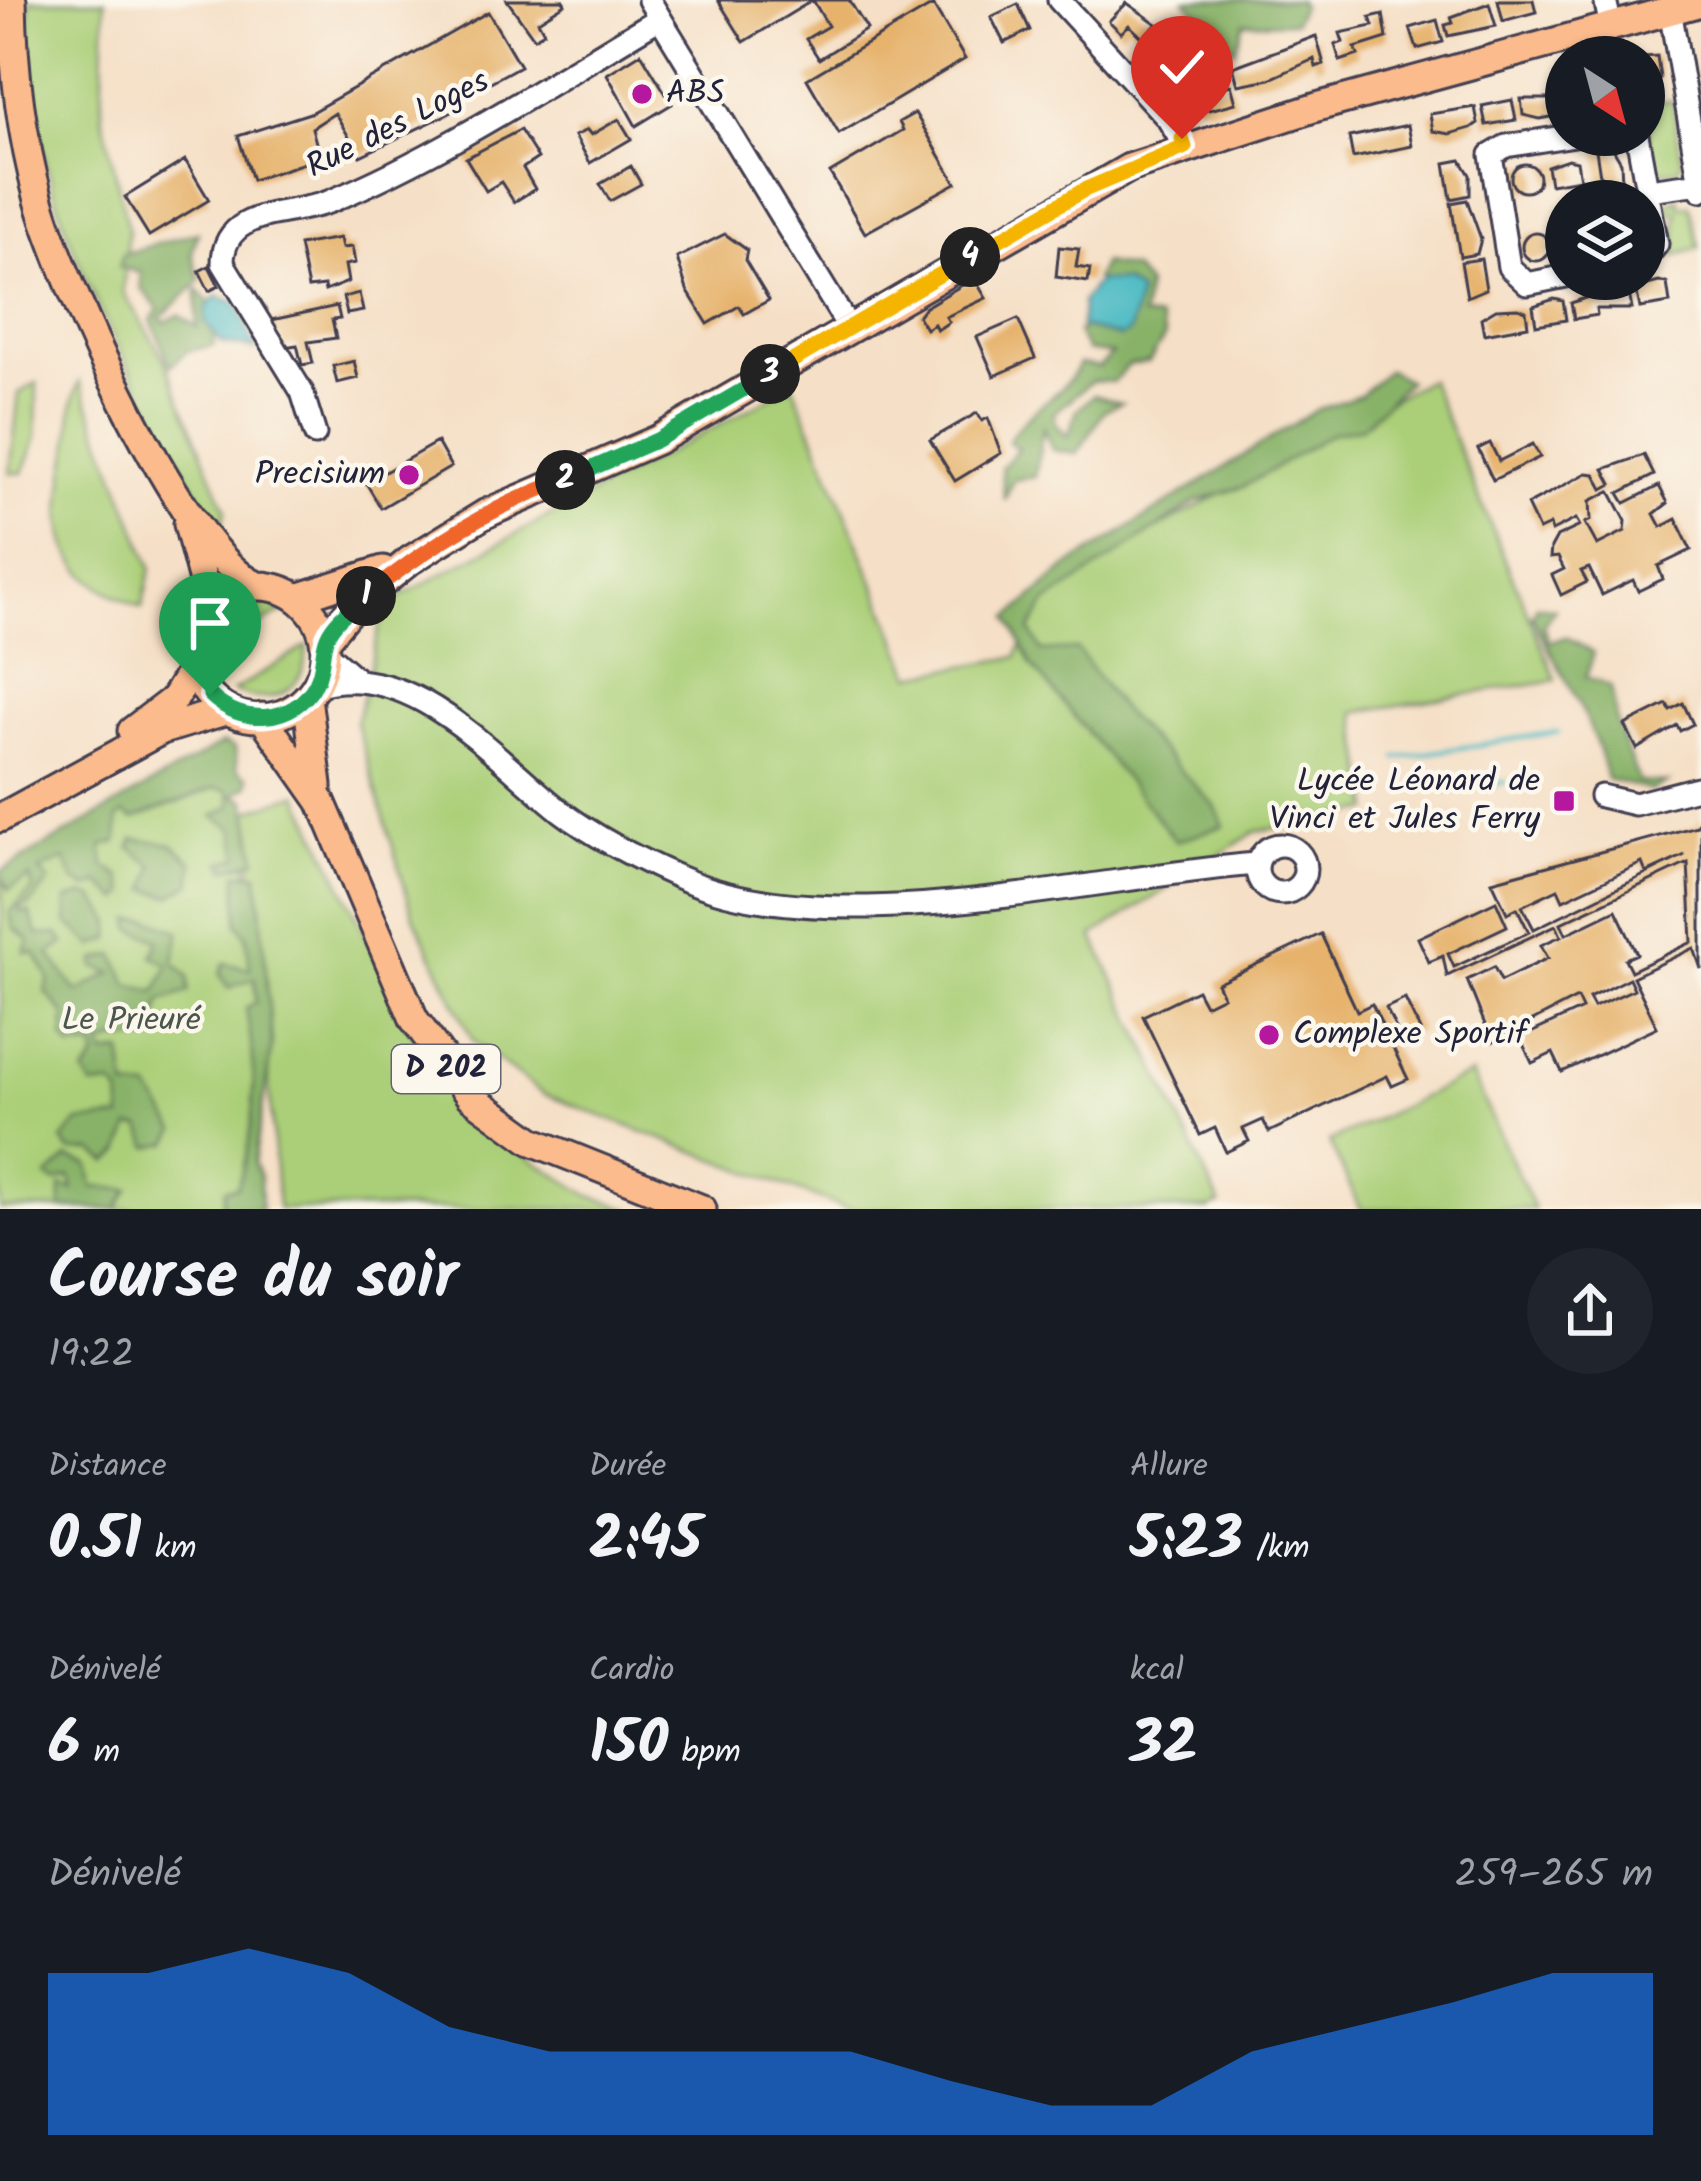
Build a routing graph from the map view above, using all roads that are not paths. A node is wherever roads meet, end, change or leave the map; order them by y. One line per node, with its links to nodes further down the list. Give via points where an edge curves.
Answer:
1 (12, 0): 14 (main road, via 20,114 46,223 81,311)
2 (1059, 0): 8 (street, via 1168,119)
3 (1701, 2): 5 (main road)
4 (654, 9): 12 (street); 13 (street, Rue des Loges, via 458,137 326,204 243,223 230,234 223,263 302,392)
5 (1670, 9): 6 (main road); 9 (street)
6 (1608, 13): 8 (main road)
7 (1545, 140): 11 (street, via 1491,155 1509,267 1527,284)
8 (1180, 149): 12 (main road, via 1084,190)
9 (1700, 186): 10 (street)
10 (1665, 189)
11 (1545, 280)
12 (849, 328): 15 (main road, via 657,440 498,508)
13 (315, 434)
14 (184, 509): 16 (main road, via 222,560); 18 (main road)
15 (409, 561): 17 (main road); 19 (main road, via 349,611)
16 (258, 586): 17 (main road); 18 (main road)
17 (297, 598): 19 (main road, via 315,617)
18 (210, 608): 20 (main road, via 196,632)
19 (325, 647): 21 (street); 22 (main road)
20 (195, 665): 23 (main road); 25 (main road, via 174,699)
21 (355, 678): 22 (street); 30 (street, via 463,727 565,815 681,878 776,904 892,906)
22 (311, 692): 24 (main road); 28 (main road, D 202)
23 (228, 710): 24 (main road); 25 (main road, via 174,724)
24 (262, 717): 28 (main road, D 202)
25 (81, 771): 29 (main road)
26 (1701, 787): 27 (street, via 1635,804)
27 (1610, 799)
28 (321, 801): 31 (main road, D 202, via 414,1019 470,1096 532,1141)
29 (0, 818)
30 (1256, 865)
31 (702, 1209)

